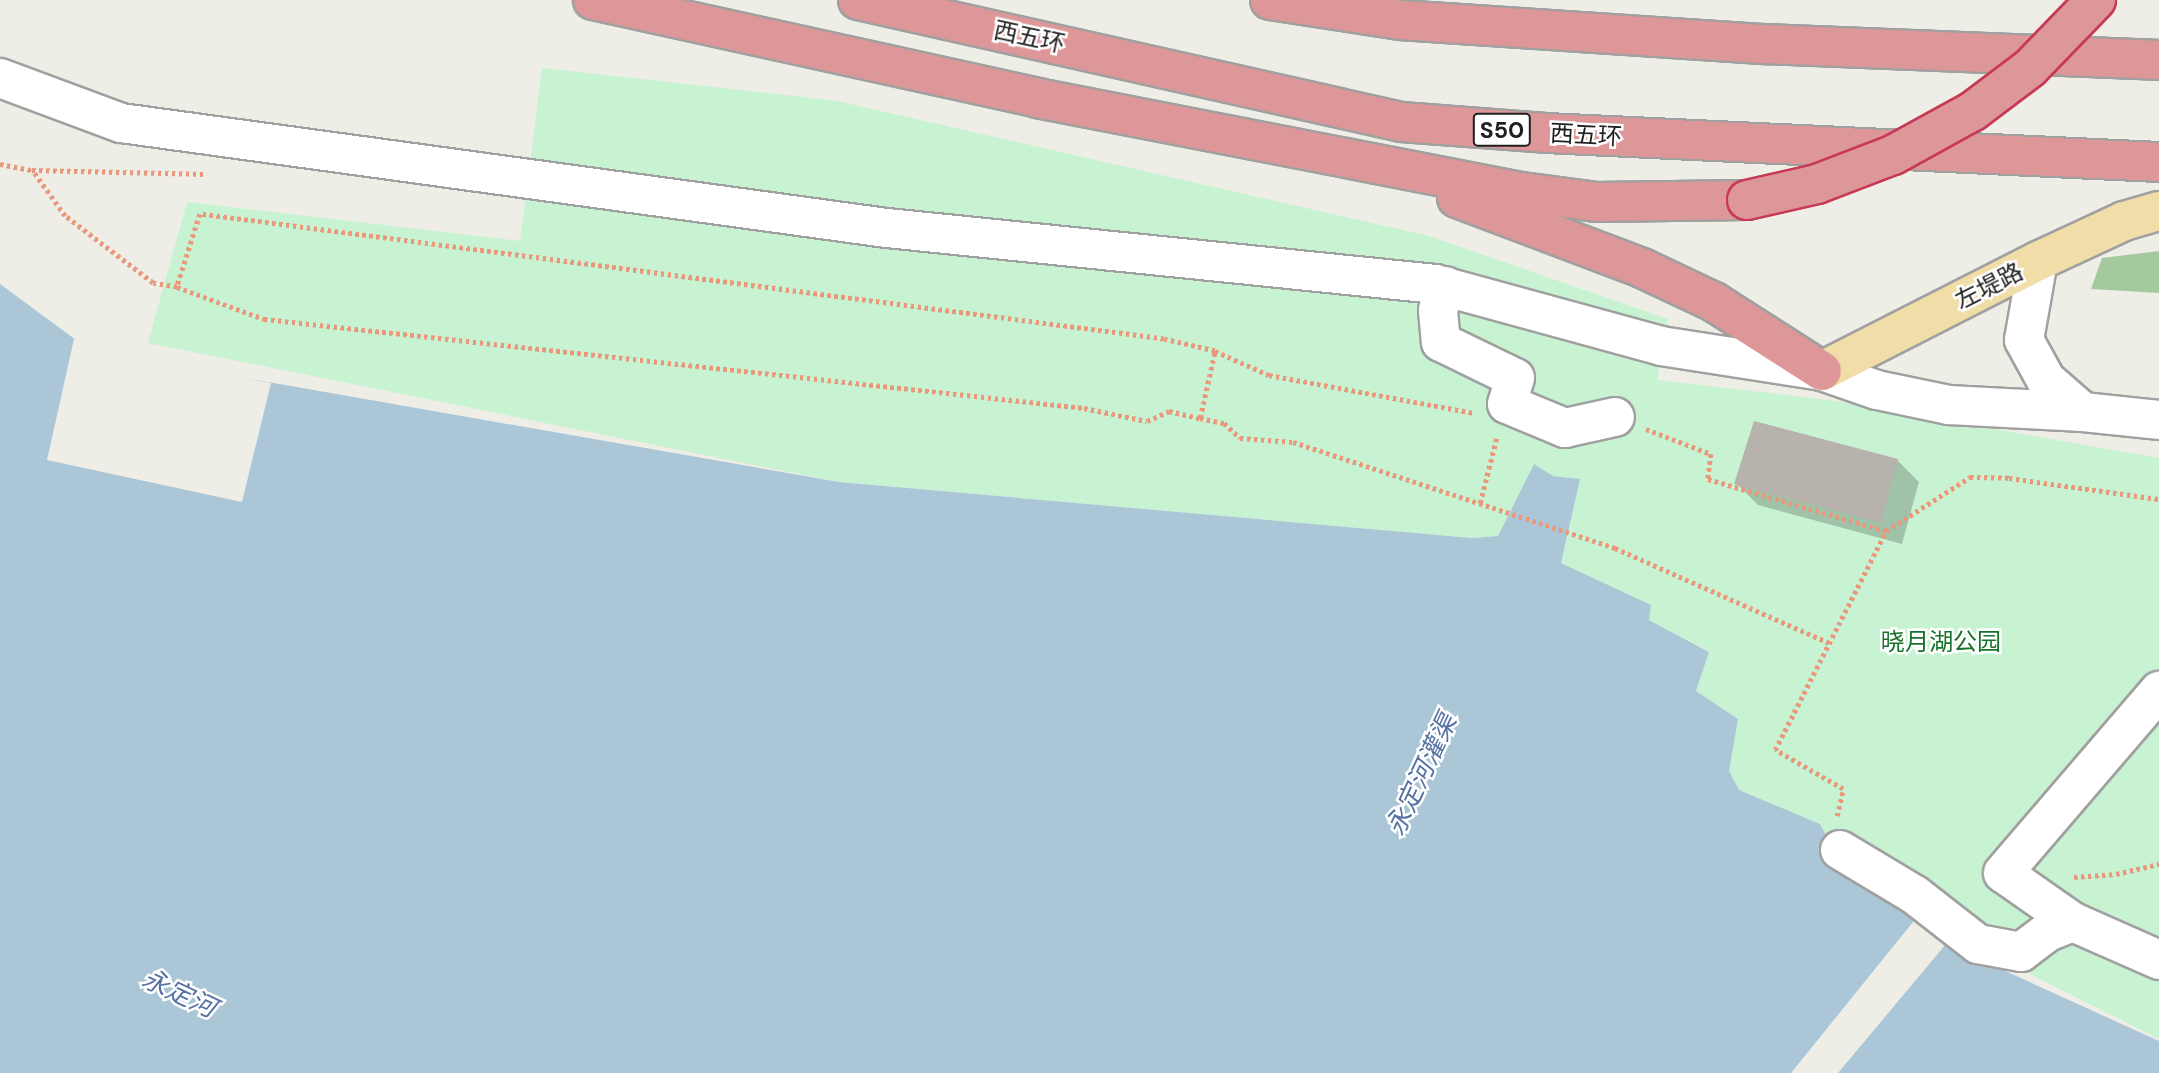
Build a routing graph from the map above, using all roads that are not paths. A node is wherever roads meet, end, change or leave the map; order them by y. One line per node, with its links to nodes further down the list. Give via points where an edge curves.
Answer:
1 (593, 0): 8 (highway)
2 (858, 0): 7 (highway, 西五环 / S50, via 1401,122)
3 (1270, 0): 5 (highway, via 1427,22 1765,44)
4 (2096, 0): 8 (highway, bridge, via 2029,68 1973,111 1893,155 1817,184 1747,200 1597,202)
5 (2159, 60)
6 (0, 78): 11 (street, via 121,123 211,136 887,228)
7 (2159, 162)
8 (1380, 167): 12 (highway, via 1642,268 1714,302)
9 (2159, 212): 10 (main road, 左堤路, via 2124,221)
10 (2038, 261): 12 (main road, 左堤路); 13 (street, via 2024,340 2046,380)
11 (1445, 286): 12 (street, via 1661,346); 14 (street, via 1438,310 1441,342 1516,378 1504,411 1566,428)
12 (1822, 371): 13 (street, via 1877,390 1949,405)
13 (2083, 412): 15 (street)
14 (1615, 417)
15 (2159, 420)
16 (2159, 691): 18 (street, via 2003,873)
17 (1840, 850): 18 (street, via 1915,895 1978,944 2021,952 2048,932)
18 (2073, 922): 19 (street)
19 (2159, 960)

